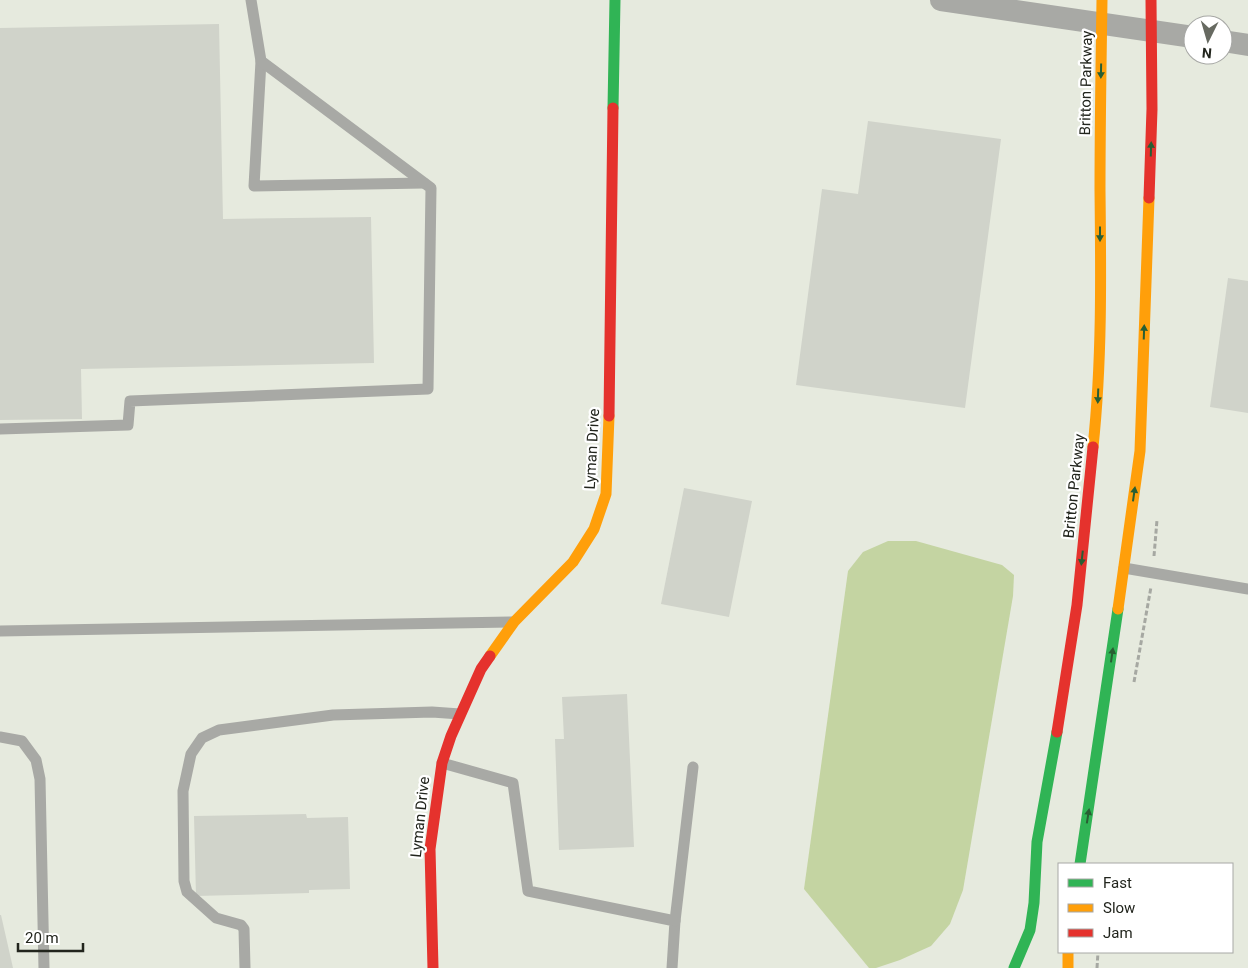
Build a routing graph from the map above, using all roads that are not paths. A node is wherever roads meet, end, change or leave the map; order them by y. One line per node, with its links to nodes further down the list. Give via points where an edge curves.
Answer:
1 (251, 0): 11 (lane)
2 (615, 0): 16 (main road, Lyman Drive, via 606,494 594,529 573,562)
3 (941, 0): 6 (street)
4 (1102, 0): 6 (main road, Britton Parkway)
5 (1151, 0): 7 (main road)
6 (1102, 22): 7 (street); 29 (main road, Britton Parkway, one-way to 29, via 1098,402 1077,604 1037,842 1030,930)
7 (1152, 31): 8 (street); 14 (main road, one-way to 7, via 1140,450)
8 (1183, 36)
9 (1233, 42): 10 (street)
10 (1248, 44)
11 (261, 61): 12 (lane); 12 (lane, via 254,186)
12 (424, 183): 13 (lane, via 431,188 428,389 130,401 128,424)
13 (0, 429)
14 (1124, 568): 15 (lane); 22 (main road, one-way to 14)
15 (1248, 589)
16 (514, 622): 17 (lane); 18 (main road, Lyman Drive, via 481,669)
17 (0, 631)
18 (460, 714): 20 (main road, Lyman Drive); 26 (lane, via 333,715 219,730 202,738 191,754 183,791 184,881 187,892 216,918 244,929)
19 (0, 737): 25 (lane, via 22,741 36,760 40,779)
20 (442, 763): 23 (lane, via 513,783 528,891); 27 (main road, Lyman Drive, via 430,849)
21 (693, 767): 23 (lane)
22 (1080, 863)
23 (675, 922): 28 (lane)
24 (1068, 953): 30 (main road)
25 (44, 968)
26 (245, 968)
27 (432, 968)
28 (672, 968)
29 (1014, 968)
30 (1068, 968)

